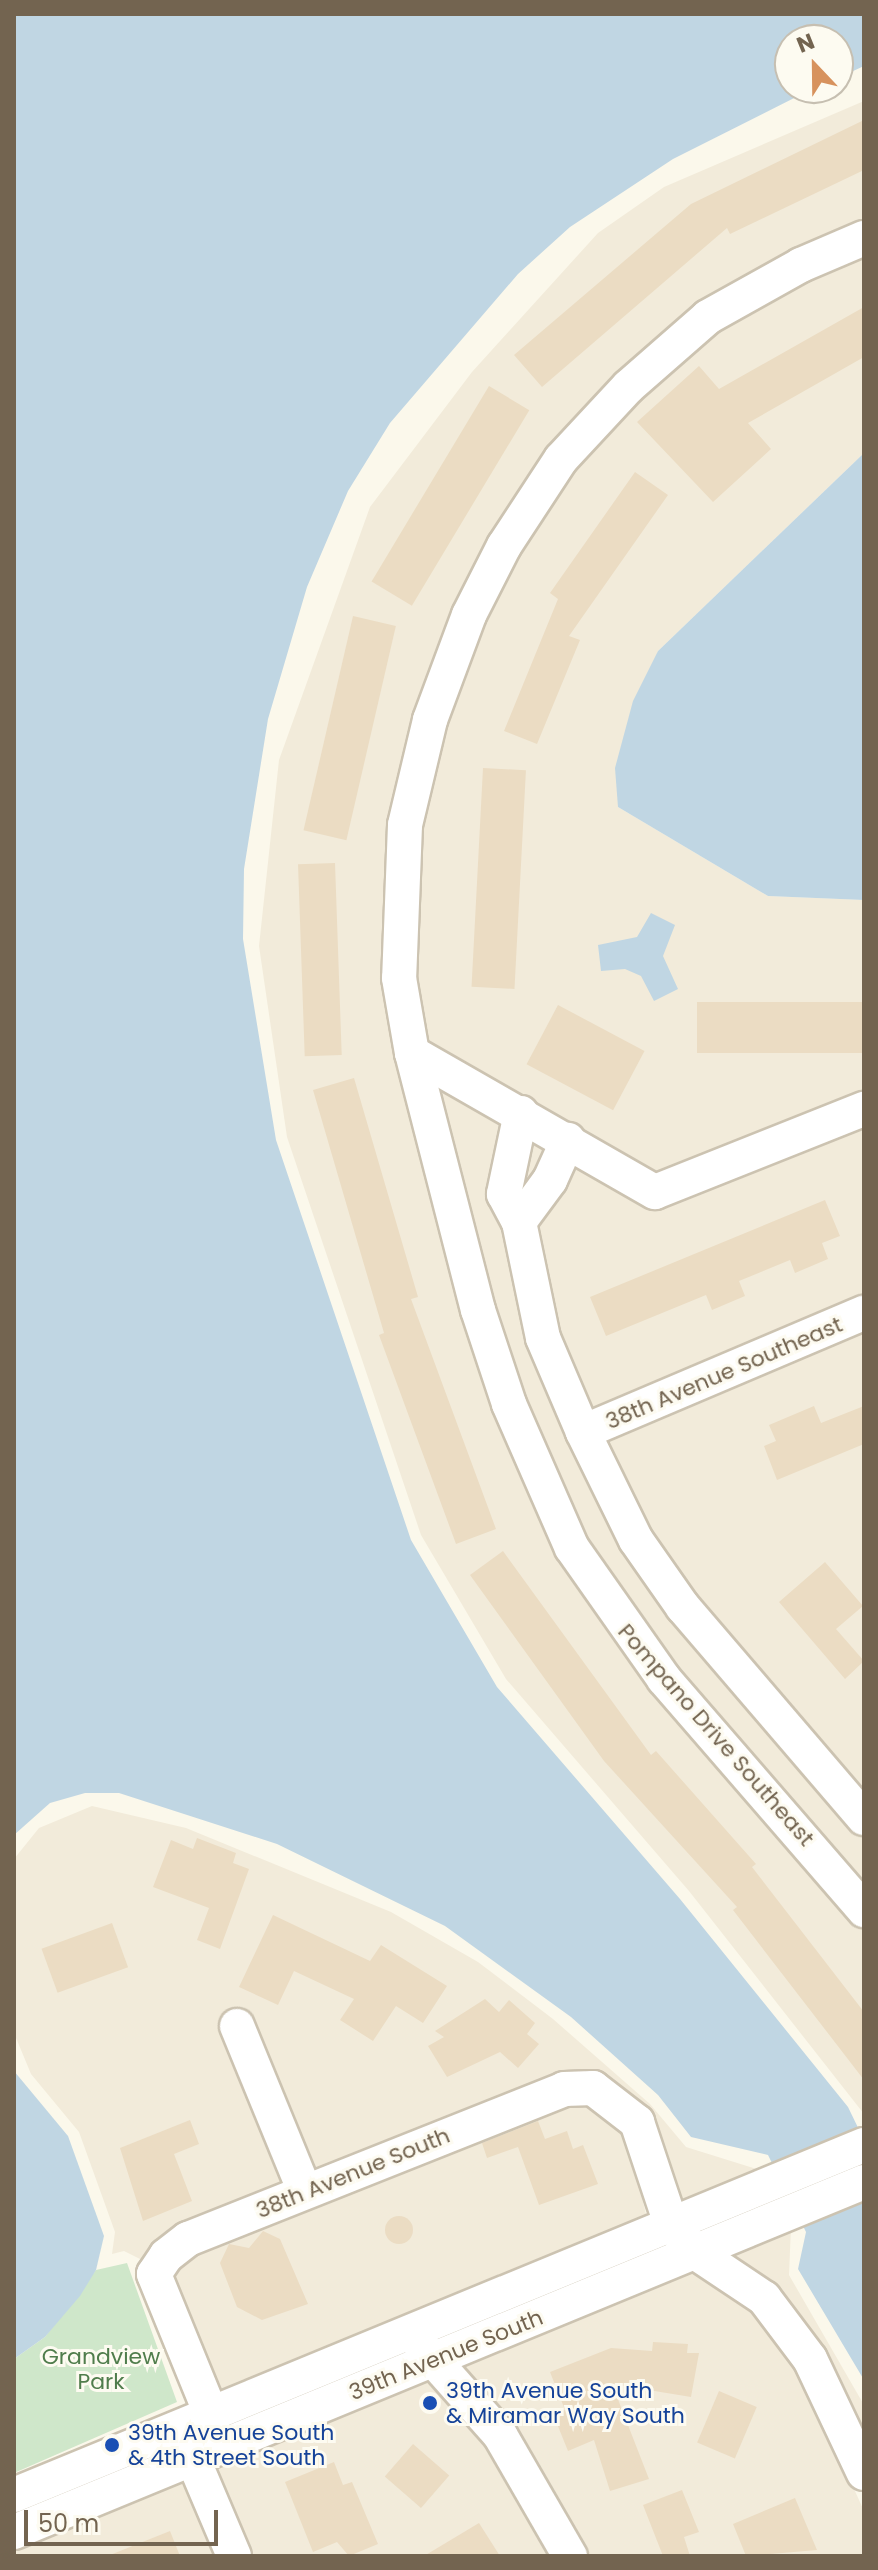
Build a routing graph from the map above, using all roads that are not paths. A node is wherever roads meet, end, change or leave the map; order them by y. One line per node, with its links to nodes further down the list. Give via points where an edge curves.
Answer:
1 (864, 238): 2 (street, Pompano Drive Southeast, via 801,265 708,317 628,387 561,459 504,546 469,615 430,720 405,825 399,978)
2 (412, 1053): 4 (street); 9 (street, Pompano Drive Southeast, via 478,1310 509,1404 572,1548 664,1679)
3 (864, 1109): 4 (street, via 655,1192)
4 (545, 1127): 5 (street, via 550,1180); 5 (street, via 504,1194)
5 (519, 1222): 7 (street, via 543,1338)
6 (864, 1313): 7 (street, 38th Avenue Southeast)
7 (583, 1432): 8 (street, via 636,1540 683,1607)
8 (864, 1818)
9 (864, 1910)
10 (237, 2026): 13 (street)
11 (864, 2145): 14 (street)
12 (864, 2182): 14 (street)
13 (305, 2192): 15 (street, 38th Avenue South, via 564,2089 593,2088 637,2122); 19 (street, 38th Avenue South, via 188,2239 154,2274)
14 (782, 2197): 15 (street, 39th Avenue South); 16 (street, 39th Avenue South)
15 (671, 2224): 16 (street); 17 (street, 39th Avenue South)
16 (695, 2252): 18 (street, 39th Avenue South); 21 (street, via 764,2298 810,2359)
17 (409, 2334): 18 (street); 19 (street, 39th Avenue South)
18 (434, 2360): 20 (street, 39th Avenue South); 25 (street, via 500,2435)
19 (195, 2420): 20 (street); 22 (street, 39th Avenue South)
20 (193, 2458): 23 (street, 39th Avenue South); 24 (street)
21 (864, 2473)
22 (14, 2495)
23 (14, 2532)
24 (234, 2556)
25 (570, 2556)

